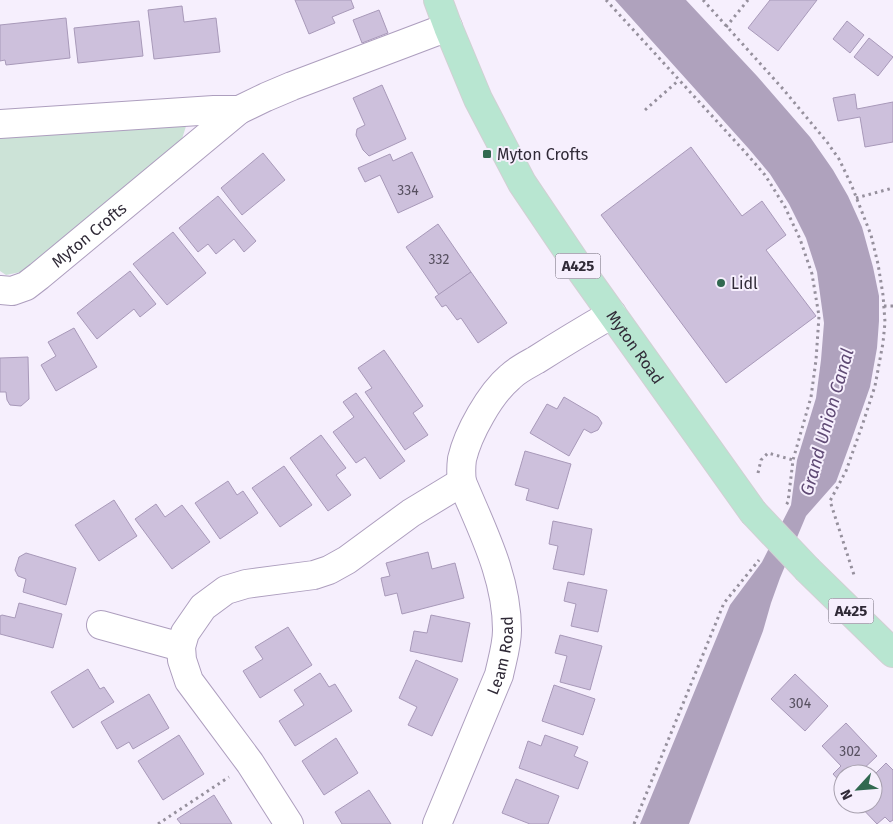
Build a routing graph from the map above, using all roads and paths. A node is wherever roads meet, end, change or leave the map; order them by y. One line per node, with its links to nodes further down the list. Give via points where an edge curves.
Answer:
1 (438, 0): 5 (main road, Myton Road / A425)
2 (606, 0): 7 (path)
3 (703, 0): 6 (path)
4 (748, 0): 6 (path)
5 (448, 27): 8 (street, Myton Crofts, via 292,86); 16 (main road, Myton Road / A425, via 478,99 522,183)
6 (726, 27): 12 (path, via 827,142 839,159)
7 (679, 80): 9 (path); 17 (path, via 765,175 800,239 812,274 819,316 816,360 811,397)
8 (239, 110): 10 (street, Myton Crofts); 13 (street, Myton Crofts, via 26,286 12,291)
9 (645, 110)
10 (0, 124)
11 (893, 188): 12 (path)
12 (856, 198): 14 (path, via 871,235)
13 (0, 290)
14 (884, 306): 15 (path); 22 (path, via 883,343 875,386 846,471 830,500 854,575)
15 (893, 306)
16 (612, 314): 19 (street, Leam Road, via 510,376 491,397 470,435 463,457); 25 (main road, Myton Road / A425, bridge, via 753,512)
17 (793, 460): 18 (path, via 768,453 761,460); 20 (path, via 788,502)
18 (760, 481)
19 (462, 482): 24 (street, via 330,570 226,590 203,607 185,633); 29 (street, Leam Road, via 502,581 507,631 499,675)
20 (784, 509)
21 (759, 560): 30 (path, via 724,603)
22 (860, 581)
23 (101, 624): 24 (street)
24 (181, 647): 26 (street, via 189,681)
25 (893, 653)
26 (250, 763): 27 (path); 28 (street)
27 (158, 824)
28 (288, 824)
29 (437, 824)
30 (634, 824)

